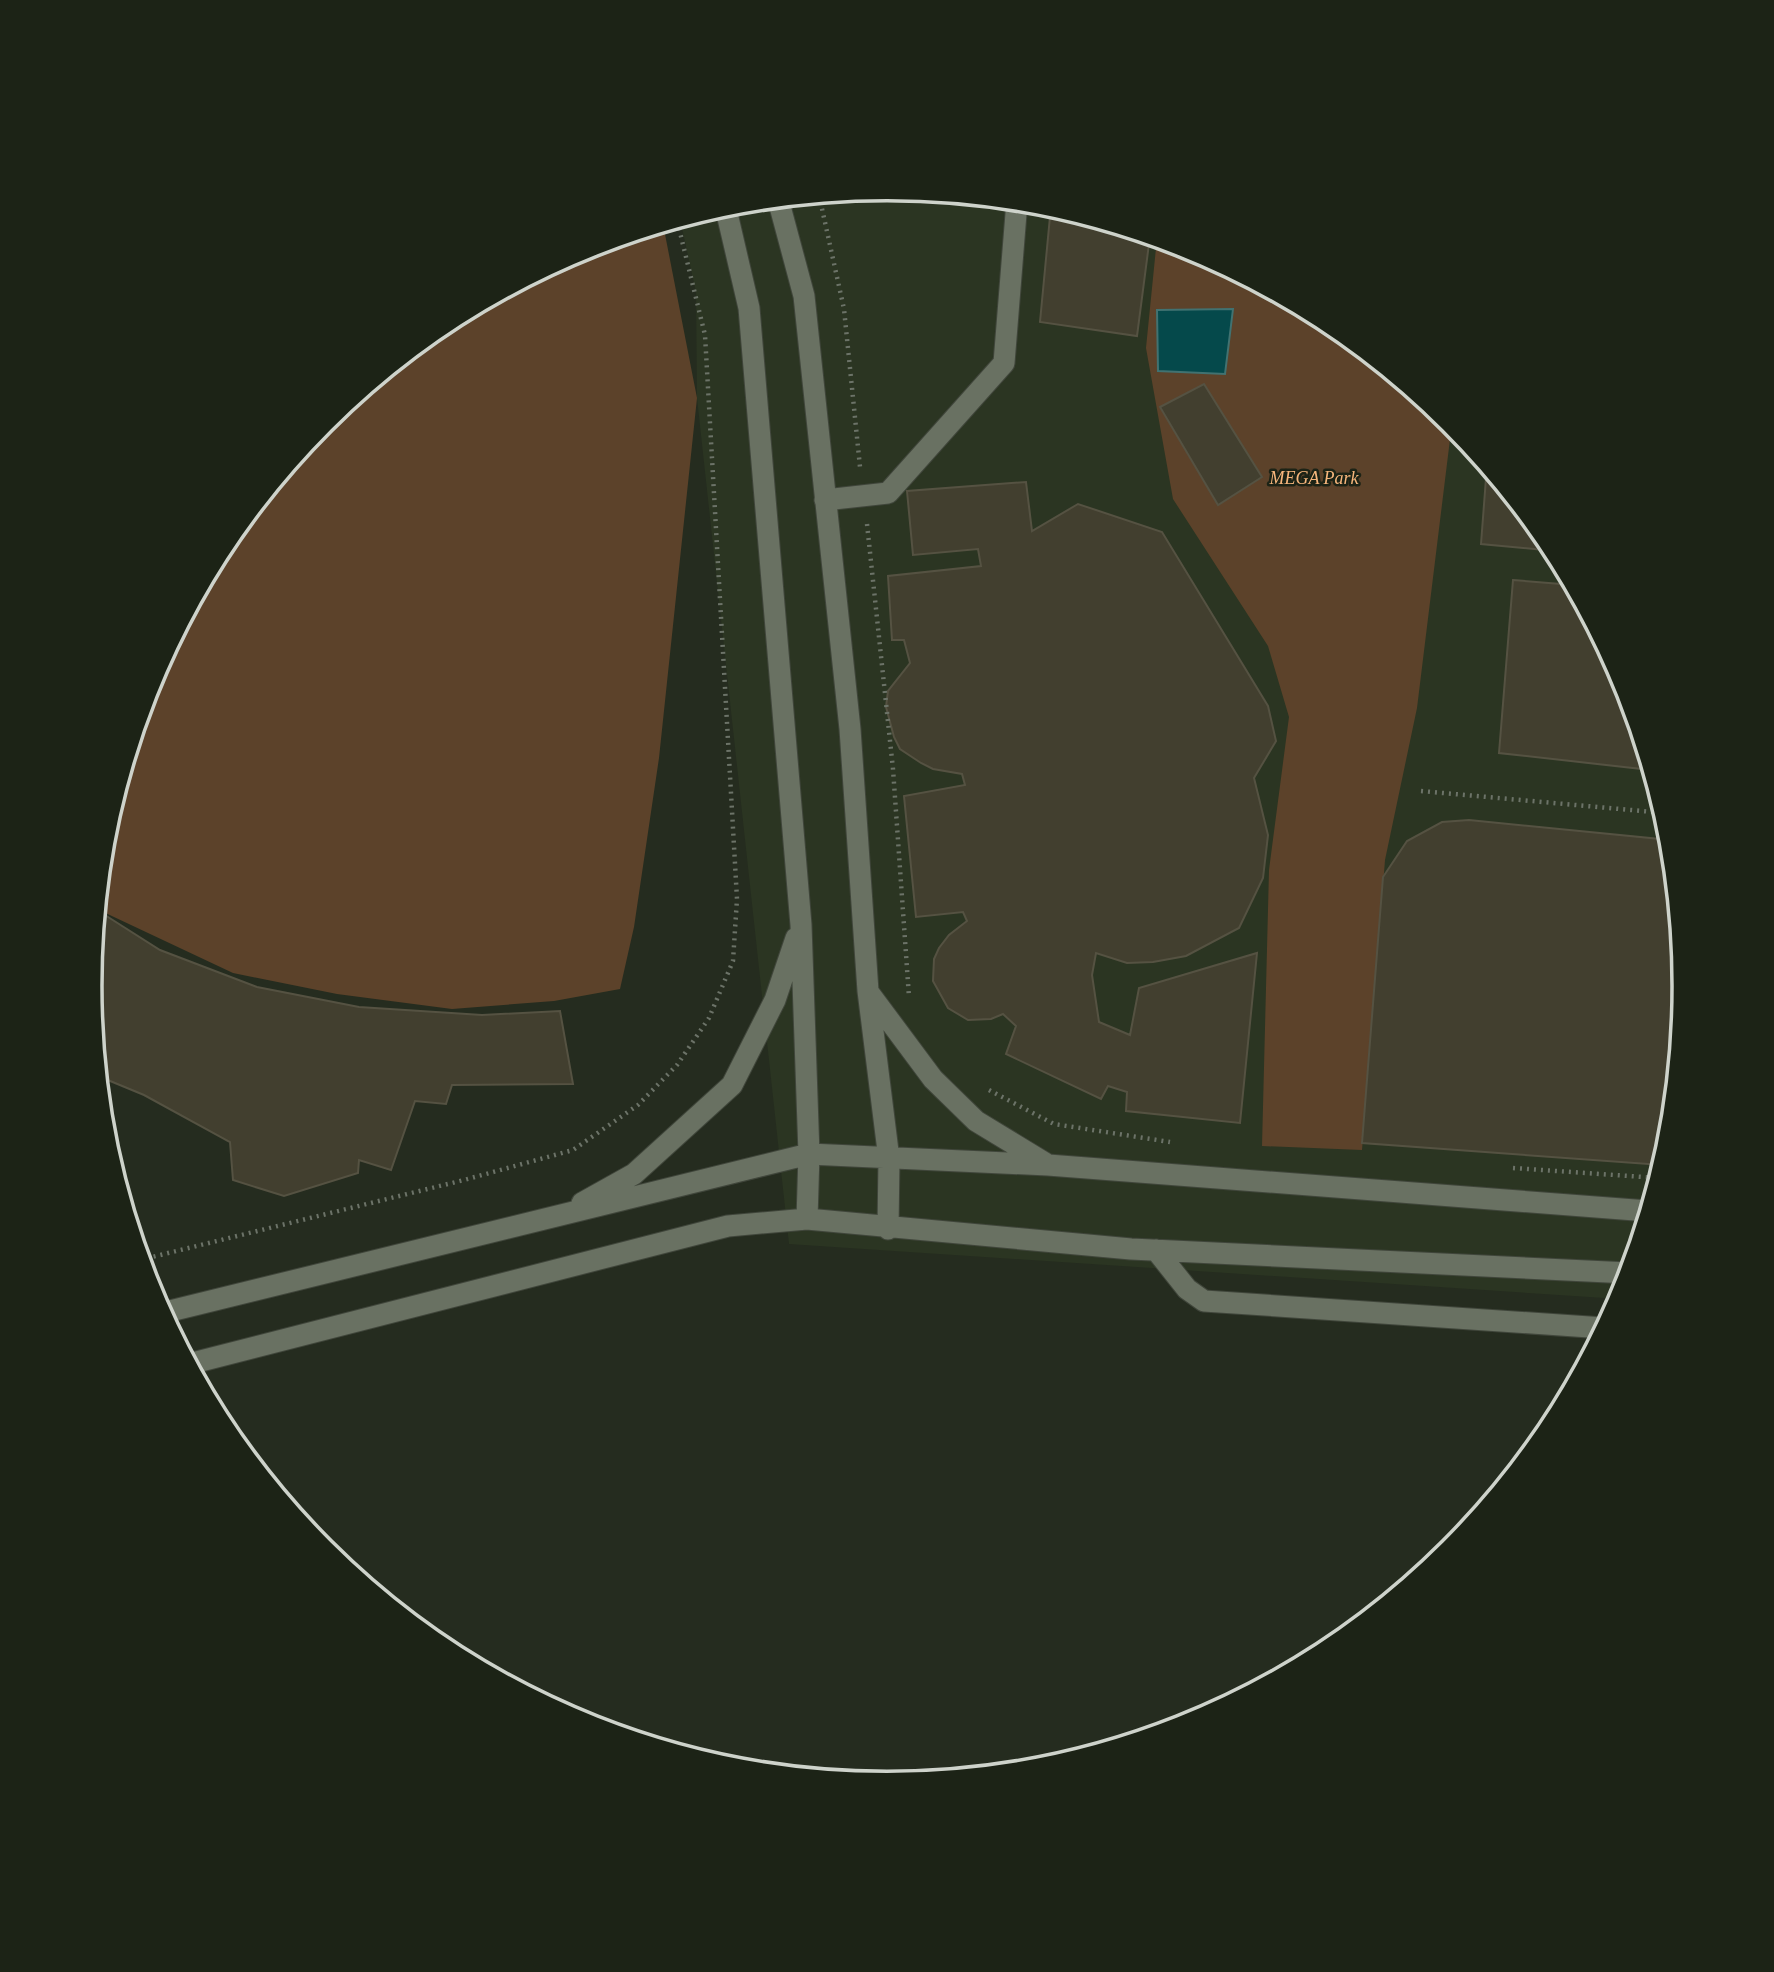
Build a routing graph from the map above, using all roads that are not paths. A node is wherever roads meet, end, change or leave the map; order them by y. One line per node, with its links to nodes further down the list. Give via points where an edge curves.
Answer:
1 (780, 208): 4 (street, via 804,296)
2 (1016, 212): 4 (street, via 1004,363 888,493)
3 (728, 217): 5 (street, via 749,308)
4 (825, 500): 6 (street, via 850,729)
5 (801, 925): 7 (street); 11 (street, via 775,1000 732,1085 634,1174)
6 (868, 991): 8 (street); 9 (street, via 933,1079 976,1121)
7 (809, 1154): 8 (street); 11 (street); 12 (street)
8 (889, 1158): 9 (street); 13 (street)
9 (1048, 1165): 10 (street)
10 (1639, 1210)
11 (556, 1217): 16 (street)
12 (807, 1219): 13 (street); 18 (street, via 728,1226)
13 (888, 1229): 14 (street)
14 (1156, 1250): 15 (street); 17 (street, via 1187,1289 1204,1301)
15 (1618, 1272)
16 (172, 1311)
17 (1594, 1327)
18 (198, 1362)

